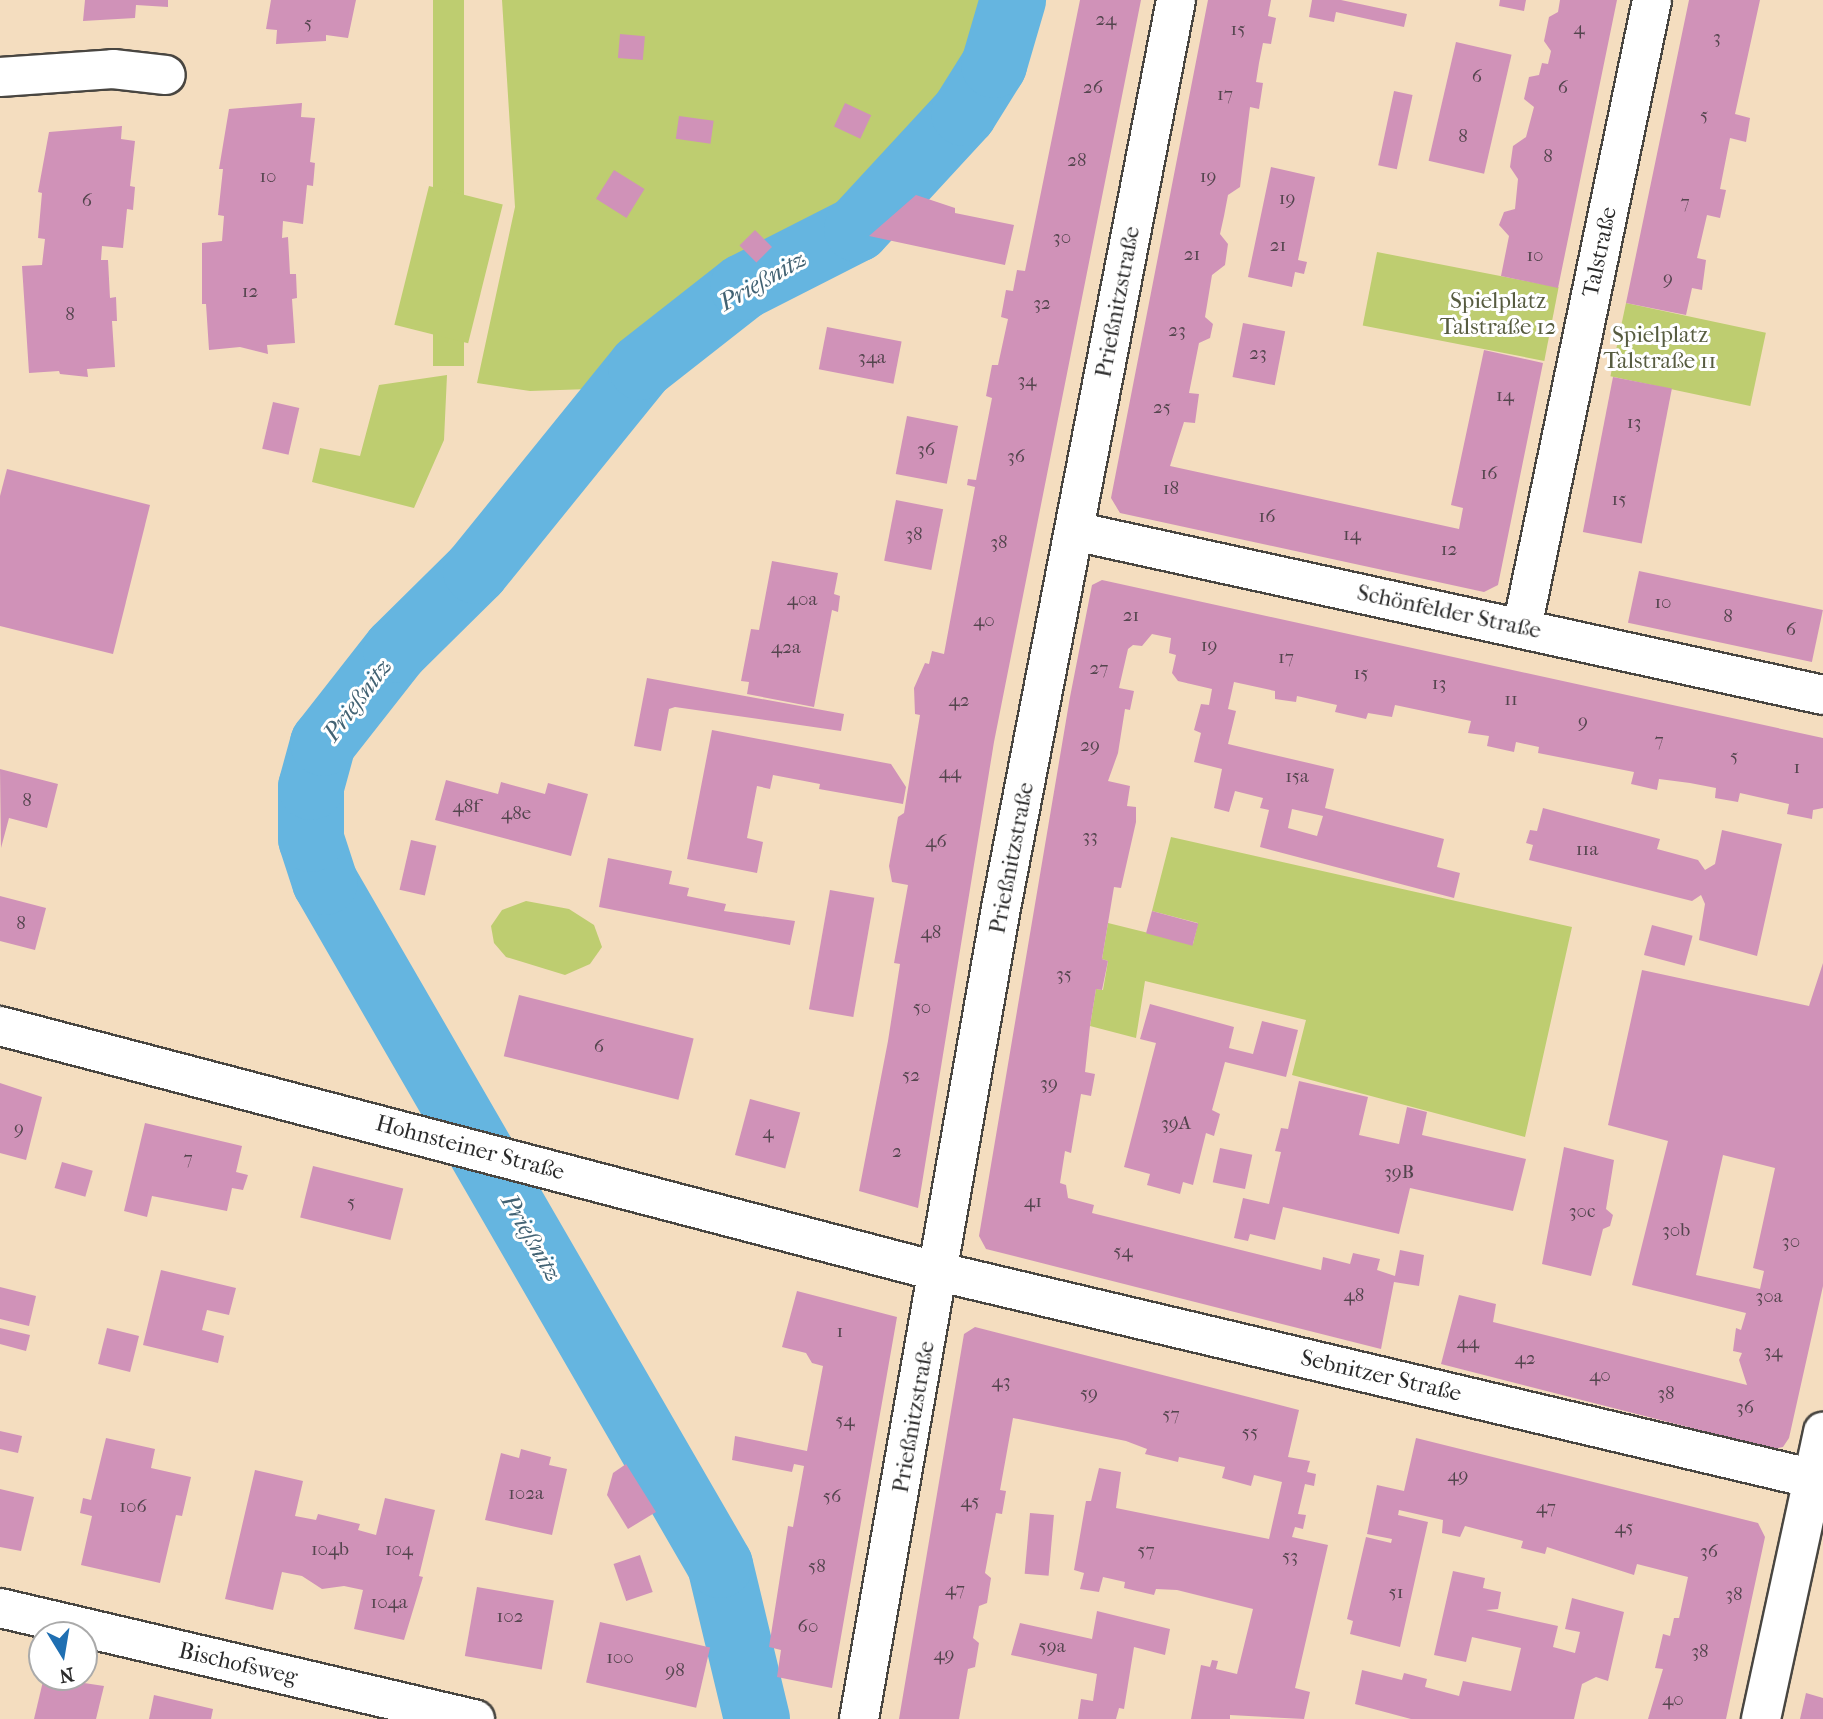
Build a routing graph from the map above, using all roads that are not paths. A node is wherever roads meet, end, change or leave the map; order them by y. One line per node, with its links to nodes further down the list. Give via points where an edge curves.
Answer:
1 (1176, 0): 5 (street, Prießnitzstraße)
2 (1652, 0): 6 (street, Talstraße)
3 (166, 75): 4 (street, via 113,69)
4 (0, 77)
5 (1074, 531): 6 (street, Schönfelder Straße); 9 (street, Prießnitzstraße, via 1001,908)
6 (1522, 628): 7 (street, Schönfelder Straße)
7 (1823, 695)
8 (0, 1026): 9 (street, Hohnsteiner Straße)
9 (940, 1272): 11 (street, Sebnitzer Straße); 14 (street, Prießnitzstraße)
10 (1823, 1432): 11 (street)
11 (1818, 1480): 15 (street)
12 (1, 1612): 13 (street, Bischofsweg)
13 (475, 1719)
14 (859, 1719)
15 (1761, 1719)

